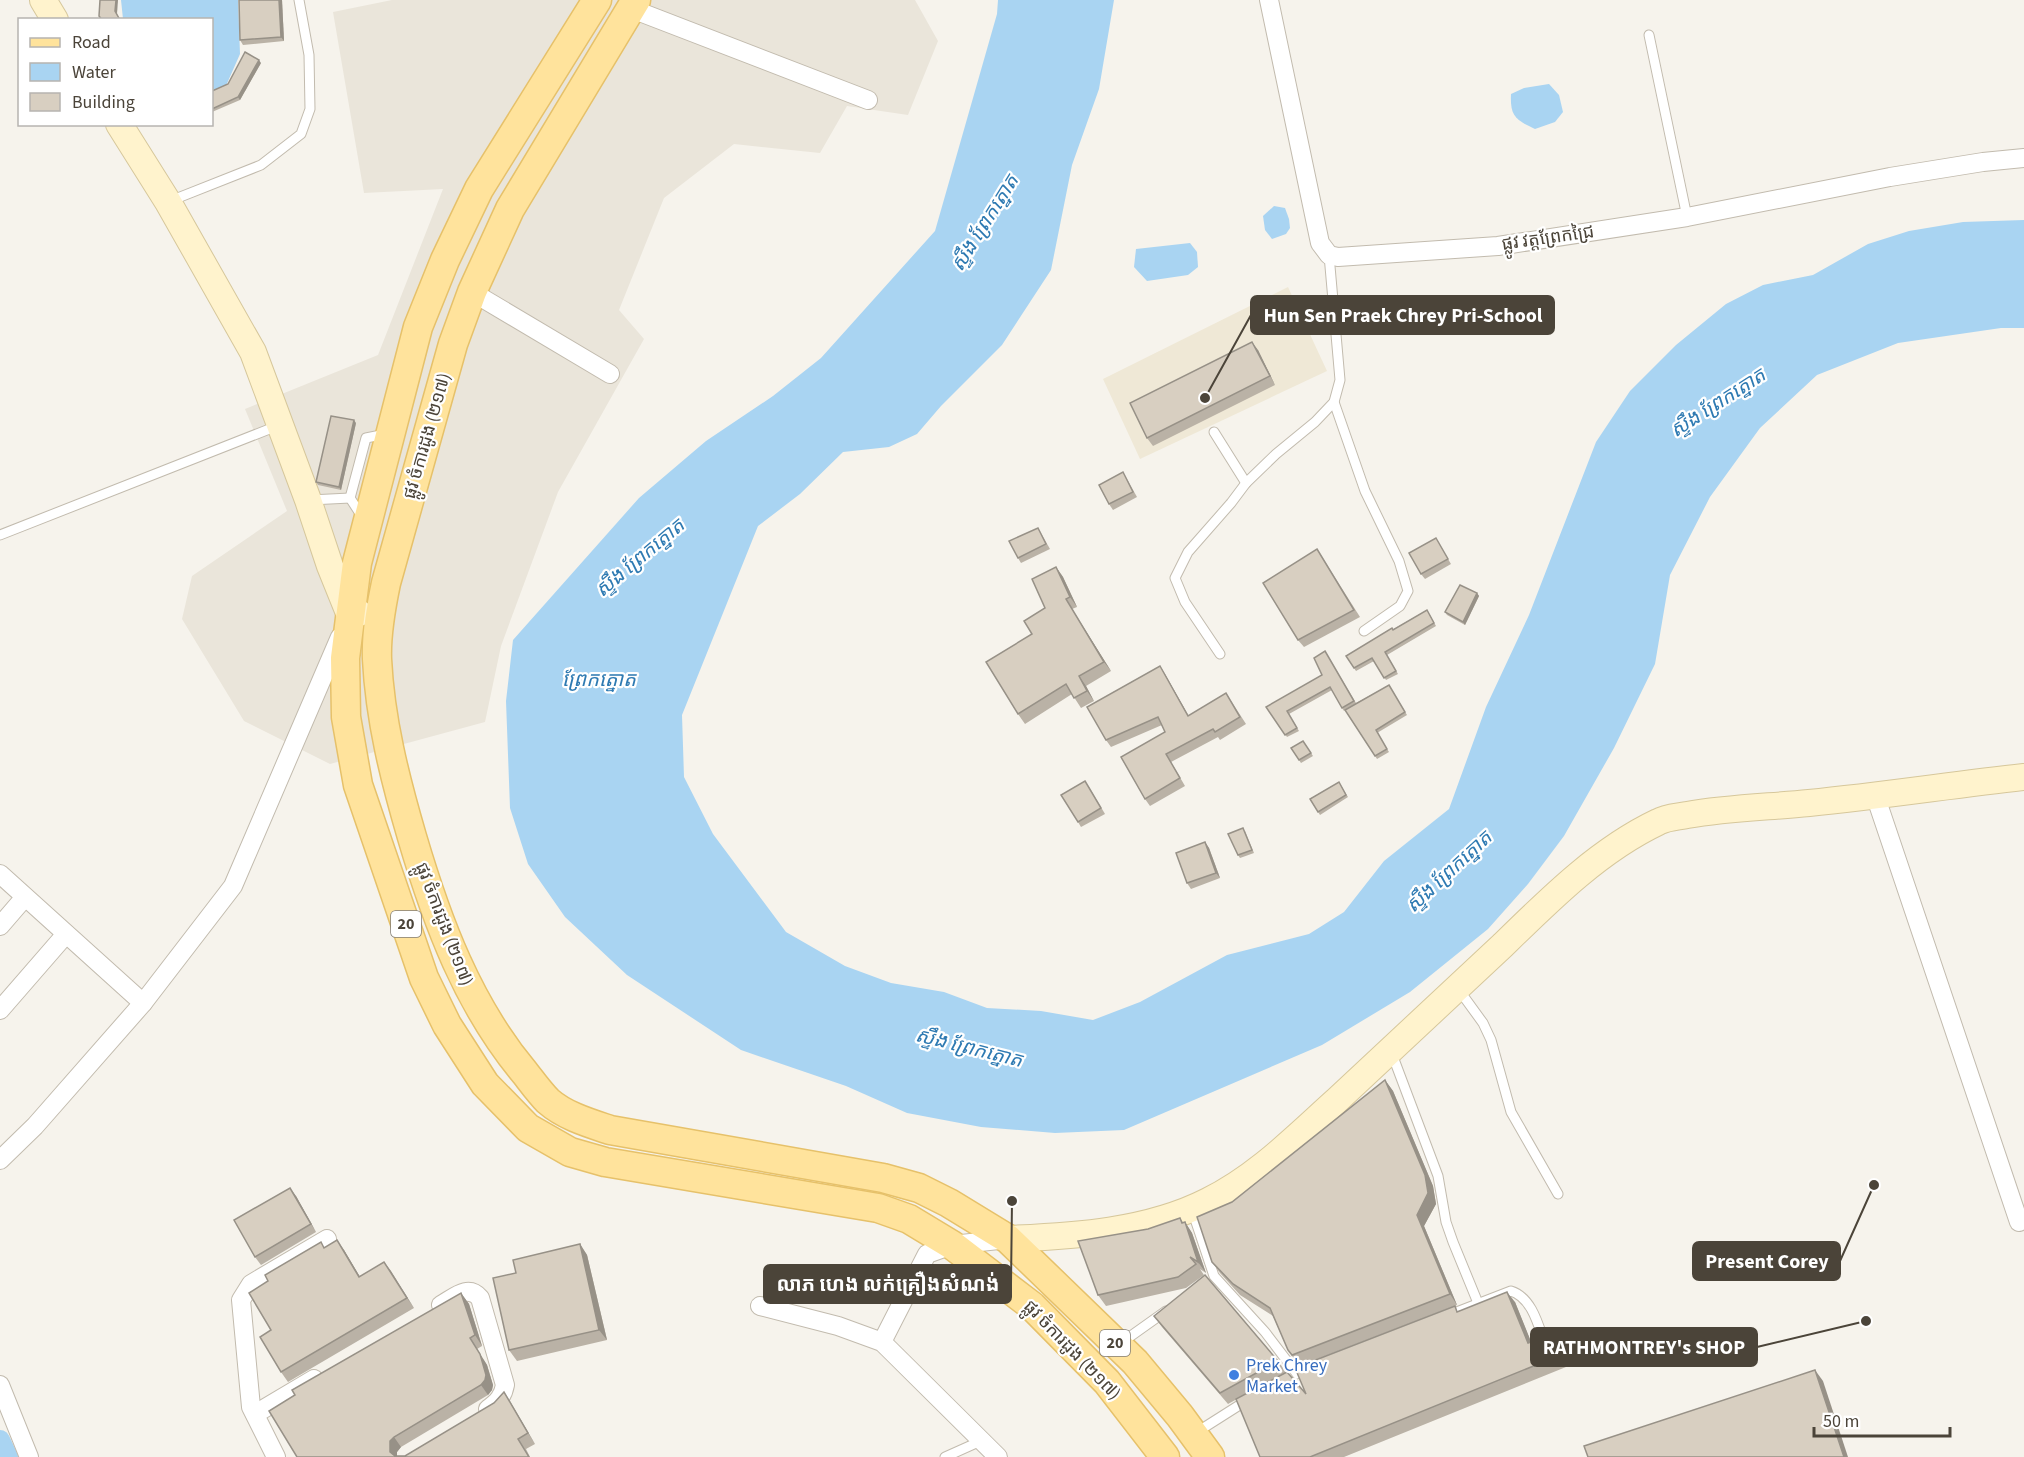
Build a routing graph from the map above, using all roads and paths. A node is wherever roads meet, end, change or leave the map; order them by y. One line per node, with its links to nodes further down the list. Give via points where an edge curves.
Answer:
1 (43, 0): 6 (street)
2 (299, 0): 11 (lane, via 309,55 310,110 301,134 261,165)
3 (597, 0): 18 (main road, ផ្លូវ ចំការដូង (២១៧) / 20, via 479,189 445,260 418,327)
4 (1269, 0): 13 (street, via 1320,243)
5 (634, 4): 8 (street); 14 (main road, ផ្លូវ ចំការដូង (២១៧) / 20, via 510,208)
6 (54, 18)
7 (1649, 35): 12 (lane)
8 (868, 100)
9 (120, 126): 11 (street)
10 (2024, 158): 12 (street, ផ្លូវ វត្តព្រែកជ្រៃ, via 1902,175)
11 (168, 202): 17 (street, via 252,352)
12 (1688, 217): 13 (street, ផ្លូវ វត្តព្រែកជ្រៃ, via 1498,246)
13 (1329, 255): 16 (lane, via 1340,380)
14 (472, 292): 15 (street); 25 (main road, ផ្លូវ ចំការដូង (២១៧) / 20, via 453,344)
15 (610, 374)
16 (1334, 402): 20 (lane); 27 (lane, via 1365,491 1399,561 1408,591 1400,606)
17 (280, 425): 22 (street); 24 (lane)
18 (391, 432): 21 (lane, via 366,438); 23 (main road, ផ្លូវ ចំការដូង (២១៧) / 20)
19 (1214, 432): 20 (lane)
20 (1246, 483): 28 (lane, via 1188,552 1175,578 1185,602)
21 (350, 498): 22 (lane); 23 (lane)
22 (308, 500): 26 (street)
23 (367, 523): 26 (main road, ផ្លូវ ចំការដូង (២១៧) / 20)
24 (0, 535)
25 (380, 611): 26 (street); 32 (main road, ផ្លូវ ចំការដូង (២១៧) / 20, via 377,658 394,778)
26 (350, 613): 34 (main road, ផ្លូវ ចំការដូង (២១៧) / 20, via 345,658 346,717 358,785); 38 (street, via 233,886)
27 (1364, 631)
28 (1220, 654)
29 (2024, 777): 30 (street)
30 (1875, 795): 37 (street, via 1711,811 1661,820 1617,845 1578,875); 44 (street)
31 (0, 874): 33 (street)
32 (429, 896): 34 (main road); 46 (main road, ផ្លូវ ចំការដូង (២១៧) / 20, via 480,1010 549,1101 578,1119 610,1130 883,1178 919,1188)
33 (25, 897): 35 (street); 36 (street)
34 (399, 906): 47 (main road, ផ្លូវ ចំការដូង (២១៧) / 20, via 424,978 447,1025 485,1084 528,1128 570,1152 605,1162 878,1208 909,1219)
35 (0, 926)
36 (66, 934): 38 (street); 39 (street)
37 (1457, 988): 40 (street); 42 (lane, via 1483,1023 1511,1112)
38 (143, 1003): 41 (street)
39 (0, 1010)
40 (1391, 1051): 43 (street, via 1271,1161 1235,1186); 48 (lane, via 1438,1176 1446,1222)
41 (0, 1160)
42 (1558, 1194)
43 (1191, 1208): 46 (street, via 1135,1225 1070,1236); 58 (lane, via 1210,1279 1264,1332)
44 (2019, 1222)
45 (327, 1239): 62 (street, via 251,1284 241,1300)
46 (1008, 1239): 47 (street); 54 (main road, ផ្លូវ ចំការដូង (២១៧) / 20)
47 (952, 1245): 53 (street, via 927,1254); 70 (main road, ផ្លូវ ចំការដូង (២១៧) / 20, via 1032,1306 1107,1382)
48 (1478, 1303): 52 (lane); 55 (lane, via 1511,1291 1519,1294 1531,1310)
49 (760, 1306): 53 (street)
50 (1173, 1306): 54 (lane)
51 (426, 1314): 63 (street, via 467,1290 480,1298 505,1385 496,1404)
52 (1435, 1320)
53 (882, 1342): 65 (street)
54 (1117, 1345): 64 (main road, ផ្លូវ ចំការដូង (២១៧) / 20)
55 (1546, 1347)
56 (1309, 1370): 58 (lane)
57 (325, 1372): 62 (street)
58 (1298, 1374): 59 (lane)
59 (1287, 1379)
60 (0, 1385): 66 (street)
61 (1261, 1392): 64 (lane)
62 (255, 1414): 67 (street)
63 (476, 1416)
64 (1194, 1434): 71 (main road, ផ្លូវ ចំការដូង (២១៧) / 20)
65 (982, 1440): 68 (lane); 69 (street)
66 (29, 1457)
67 (276, 1457)
68 (945, 1457)
69 (998, 1457)
70 (1165, 1457)
71 (1210, 1457)

